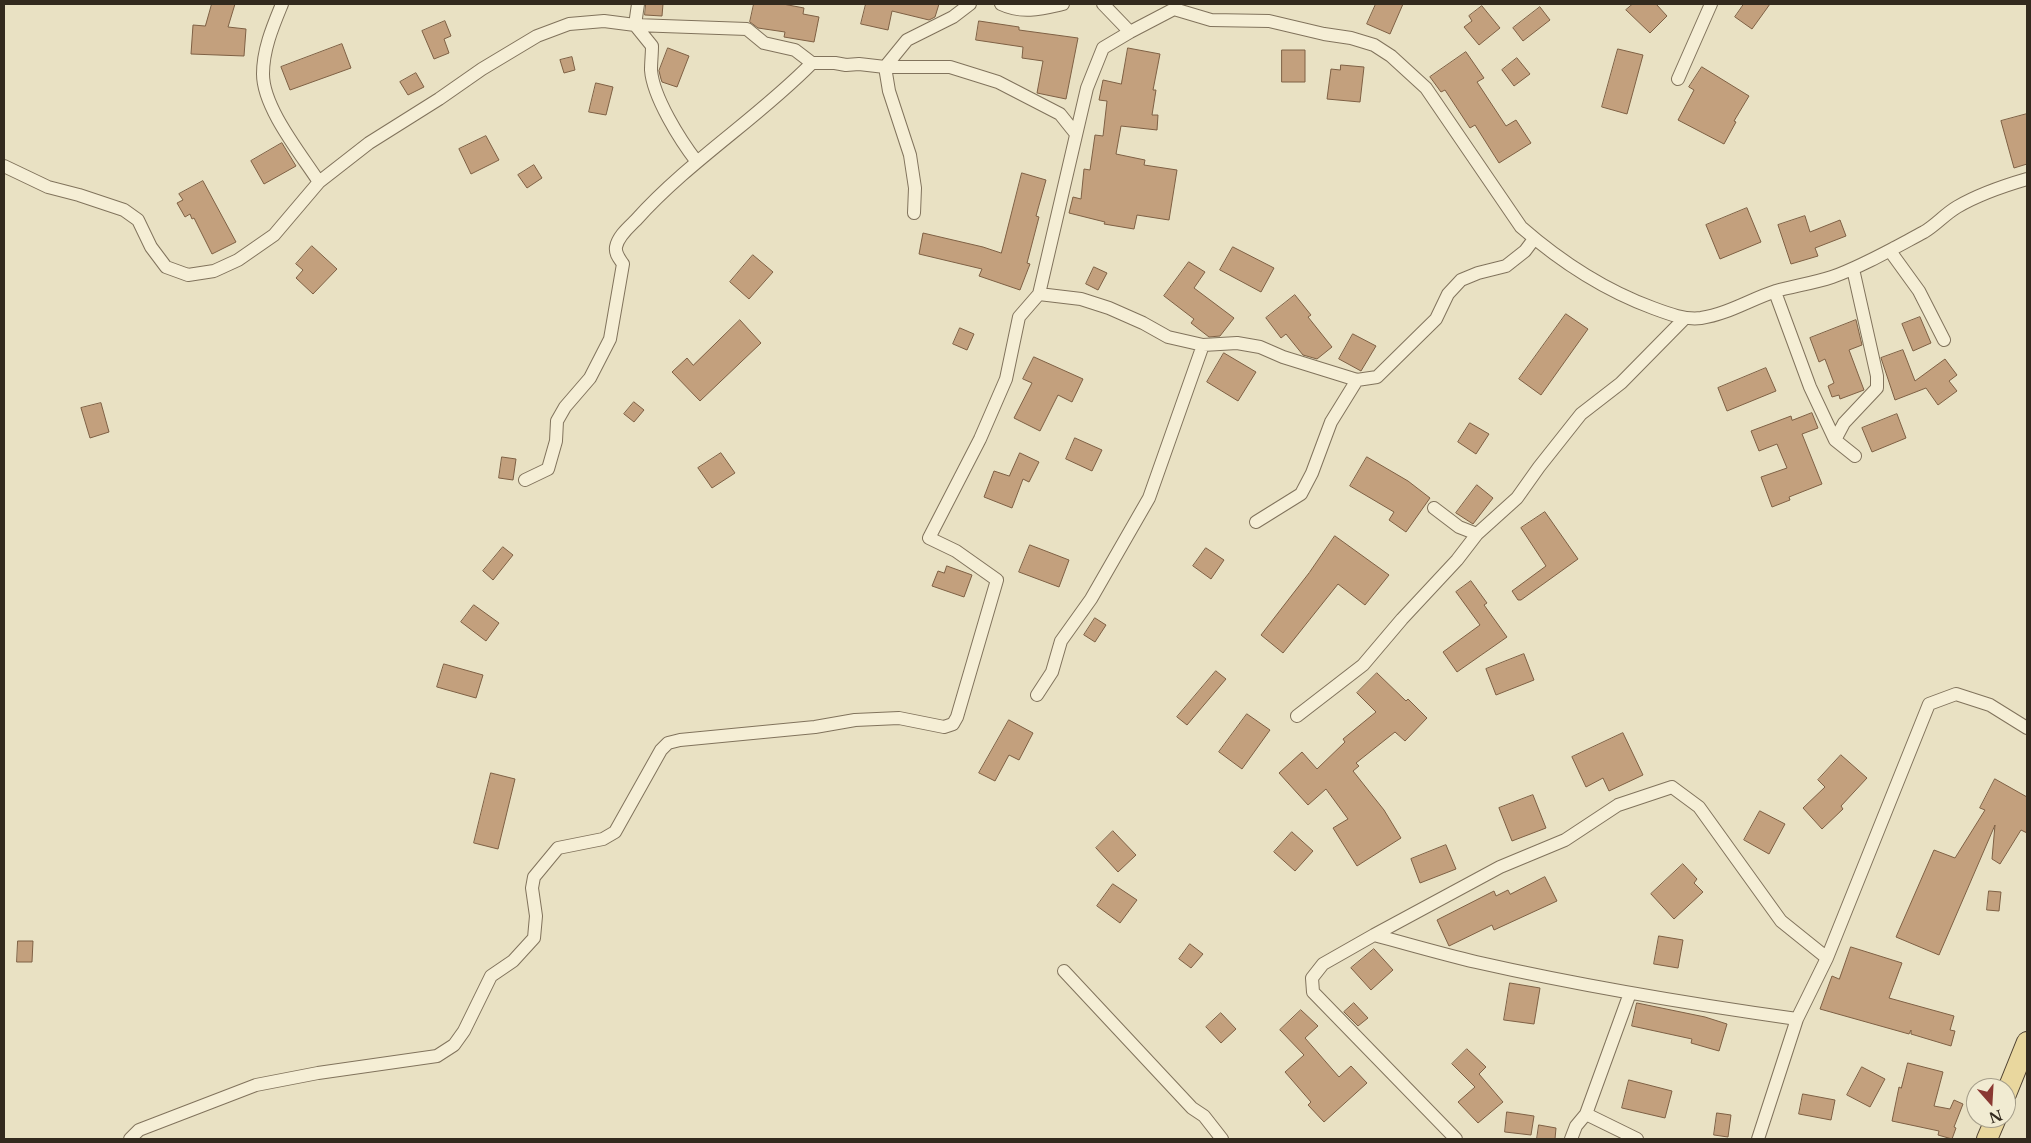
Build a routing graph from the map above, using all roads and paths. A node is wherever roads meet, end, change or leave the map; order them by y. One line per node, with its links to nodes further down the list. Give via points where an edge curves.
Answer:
1 (282, 4): 17 (street, via 268,38 263,75 271,109)
2 (638, 4): 8 (street)
3 (970, 4): 11 (street, via 953,18 907,40)
4 (1001, 4): 5 (street, via 1030,11)
5 (1062, 4)
6 (1103, 4): 9 (street)
7 (1711, 4): 12 (street)
8 (636, 24): 10 (street, via 747,29 764,44 795,50); 14 (street, via 652,46 651,71 660,100 679,138); 17 (street, via 604,21 569,24 537,36 369,143)
9 (1130, 32): 13 (street, via 1103,48 1087,88); 19 (street, via 1174,9 1211,20 1269,21 1374,45 1426,88 1522,228)
10 (812, 63): 11 (street); 14 (street)
11 (886, 68): 13 (street, via 950,67 998,82 1060,114); 18 (street, via 889,91 910,155 916,188)
12 (1678, 79)
13 (1076, 134): 23 (street)
14 (697, 162): 30 (street, via 655,199 616,246 616,254 623,264 610,339 590,378 557,421 556,441 548,469)
15 (4, 166): 17 (street, via 48,187 124,210 138,220 150,247 166,267 188,275 214,271 238,260 274,235)
16 (2027, 179): 20 (street, via 1996,188 1957,207 1926,231)
17 (320, 182)
18 (914, 213)
19 (1534, 239): 24 (street, via 1589,278 1626,298); 27 (street, via 1506,266 1461,280 1448,294 1436,319 1377,377)
20 (1894, 248): 21 (street); 25 (street, via 1890,251 1919,291)
21 (1853, 269): 22 (street); 28 (street, via 1877,388 1844,423)
22 (1775, 292): 24 (street, via 1740,307 1701,318); 28 (street, via 1810,387)
23 (1039, 294): 26 (street, via 1080,299 1135,319 1168,337); 45 (street, via 1019,317 1006,379 980,439 929,538 956,551 997,580 953,724 944,727 899,718 863,720 668,743 660,750 615,832 603,839 558,848 534,877 534,938 513,960 491,976 454,1045 437,1056 318,1073 256,1086 140,1130)
24 (1685, 318): 33 (street, via 1621,384 1581,414 1517,498)
25 (1944, 340)
26 (1203, 345): 27 (street, via 1237,343 1260,347); 34 (street, via 1149,498 1091,599 1061,641 1052,672)
27 (1357, 380): 32 (street, via 1331,422 1302,494)
28 (1835, 440): 29 (street)
29 (1855, 456)
30 (525, 480)
31 (1434, 508): 33 (street, via 1459,528)
32 (1256, 522)
33 (1478, 534): 35 (street, via 1362,665)
34 (1037, 695)
35 (1297, 716)
36 (2027, 728): 38 (street, via 1990,705 1956,694 1929,704)
37 (1374, 935): 38 (street, via 1500,867 1565,840 1618,805 1672,787 1699,807 1781,921); 40 (street, via 1474,962); 47 (street, via 1323,964 1312,978 1313,992)
38 (1826, 958): 41 (street)
39 (1064, 971): 46 (street, via 1192,1108 1204,1116)
40 (1630, 993): 41 (street); 44 (street)
41 (1797, 1019): 50 (street)
42 (2027, 1042): 43 (main road)
43 (2012, 1078)
44 (1586, 1114): 48 (street); 49 (street)
45 (130, 1139)
46 (1222, 1139)
47 (1456, 1139)
48 (1571, 1139)
49 (1638, 1139)
50 (1758, 1139)

